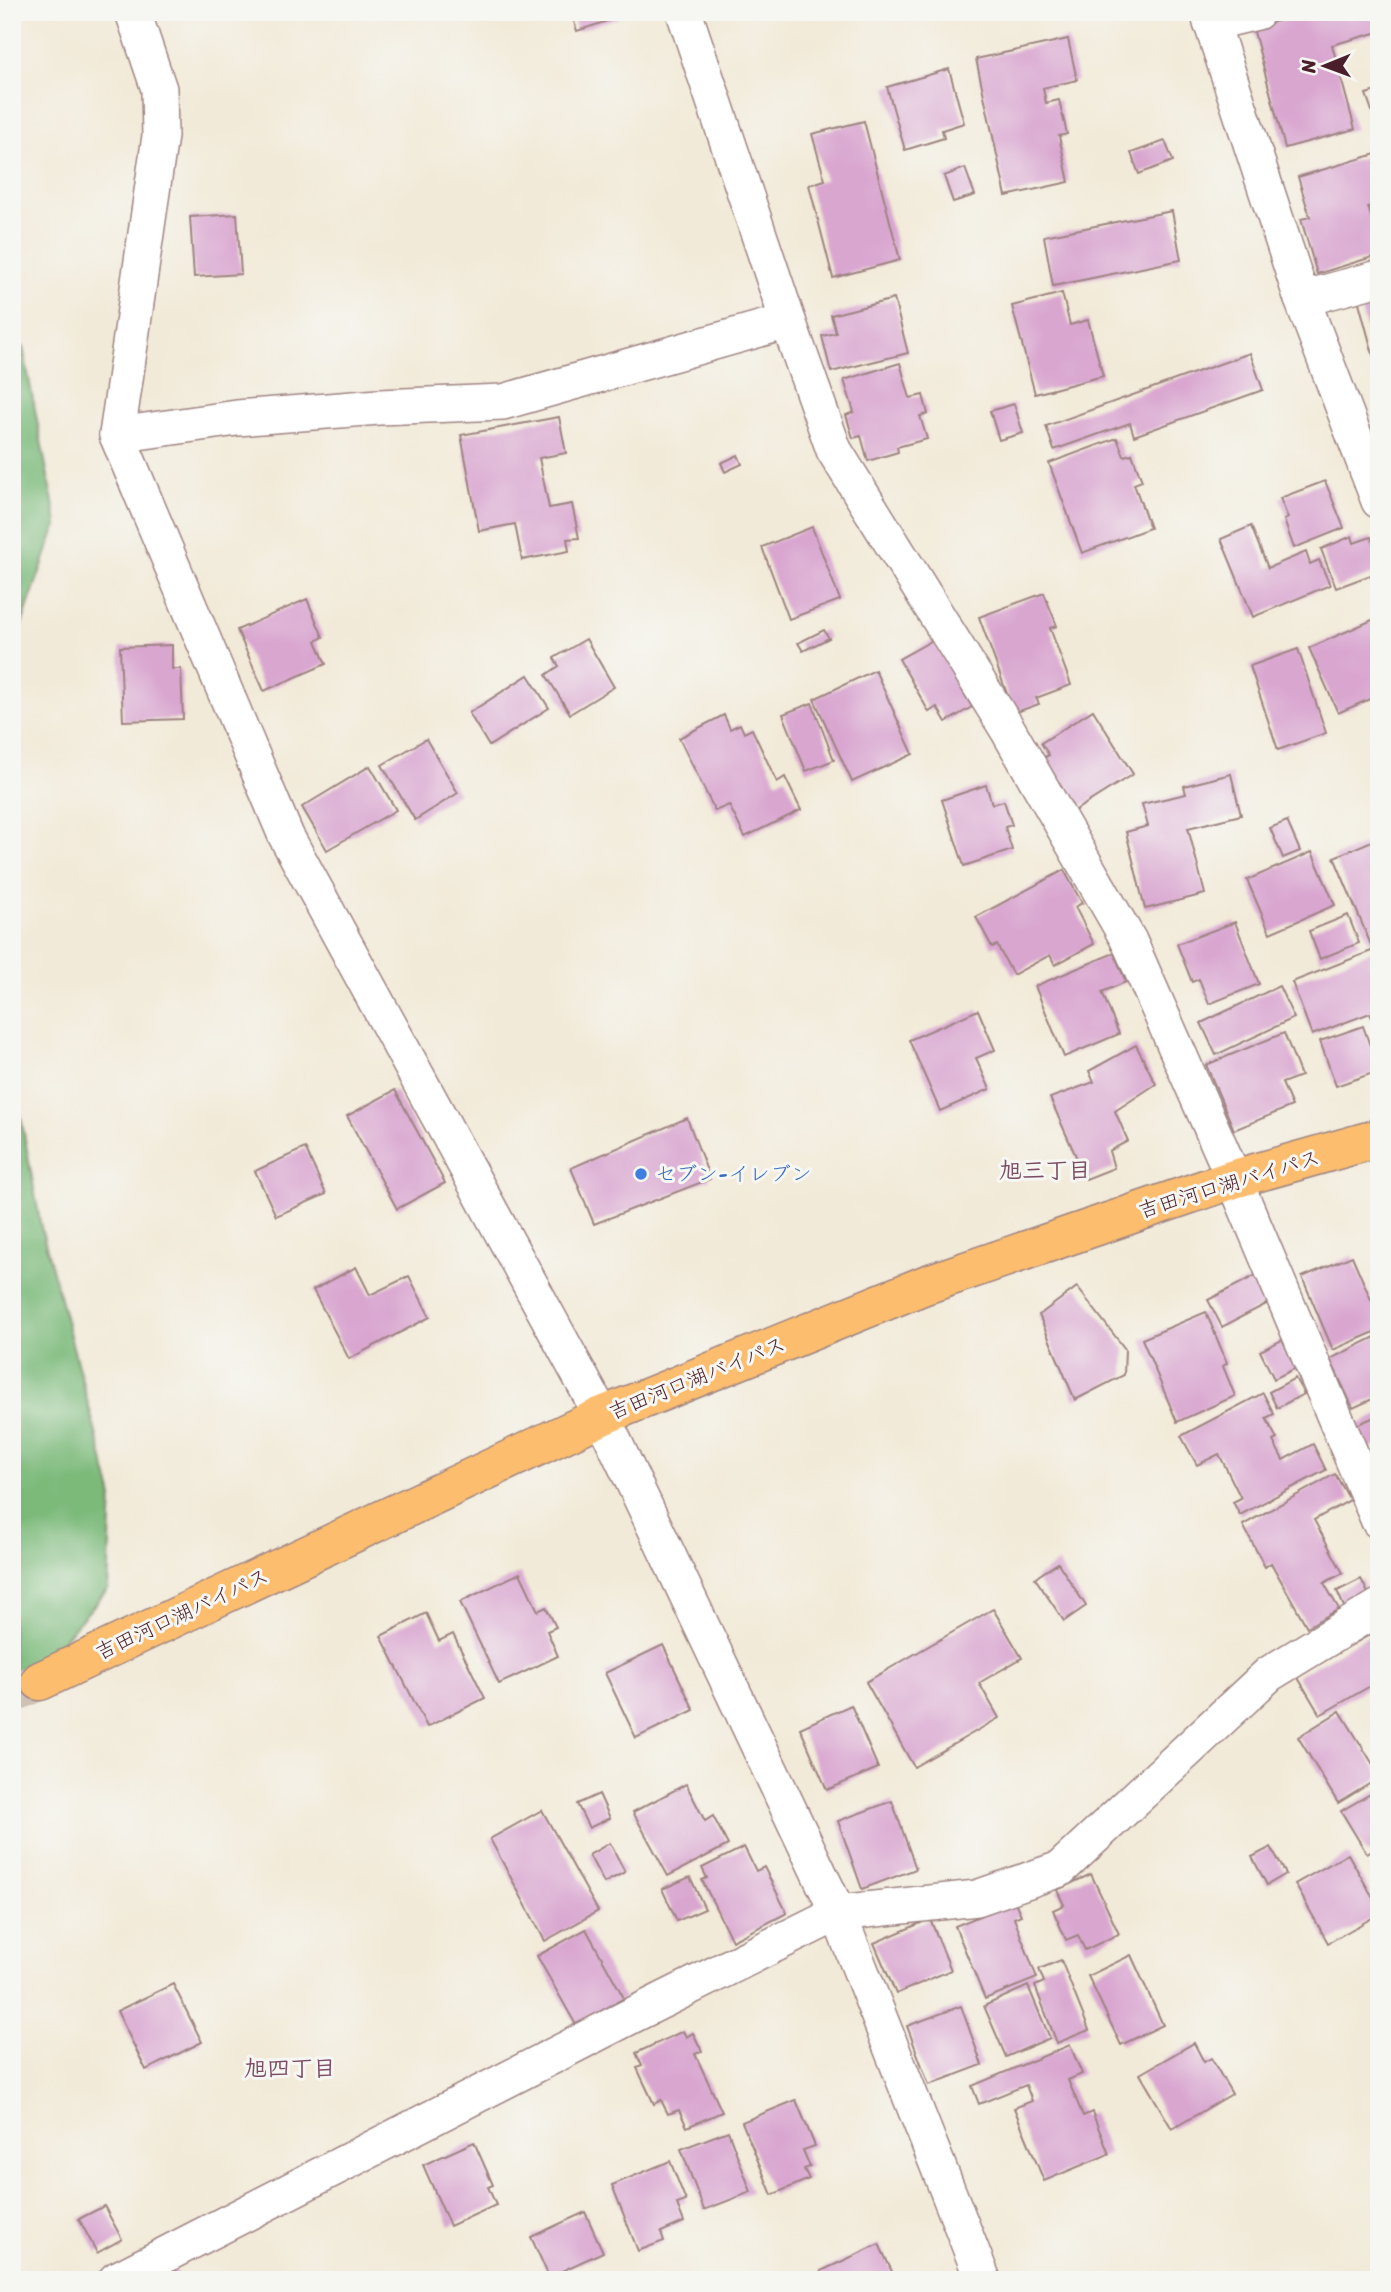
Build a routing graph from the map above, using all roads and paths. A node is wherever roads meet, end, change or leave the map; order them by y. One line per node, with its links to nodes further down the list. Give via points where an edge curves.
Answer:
1 (133, 12): 8 (street, via 159,89 160,136)
2 (684, 12): 7 (street)
3 (1257, 12): 4 (street)
4 (1209, 17): 6 (street)
5 (1379, 278): 6 (street)
6 (1302, 299): 9 (street)
7 (788, 321): 8 (street, via 503,402 237,418); 11 (street, via 834,450 1008,730 1129,941)
8 (117, 435): 12 (street, via 286,836)
9 (1379, 501)
10 (1379, 1138): 11 (highway, 吉田河口湖バイパス)
11 (1234, 1179): 12 (highway, 吉田河口湖バイパス, via 925,1284); 13 (street)
12 (602, 1416): 15 (highway, 吉田河口湖バイパス); 16 (street)
13 (1379, 1521)
14 (1379, 1607): 16 (street, via 1269,1674 1060,1869 977,1898)
15 (40, 1681)
16 (838, 1913): 17 (street); 18 (street)
17 (116, 2280)
18 (983, 2280)

